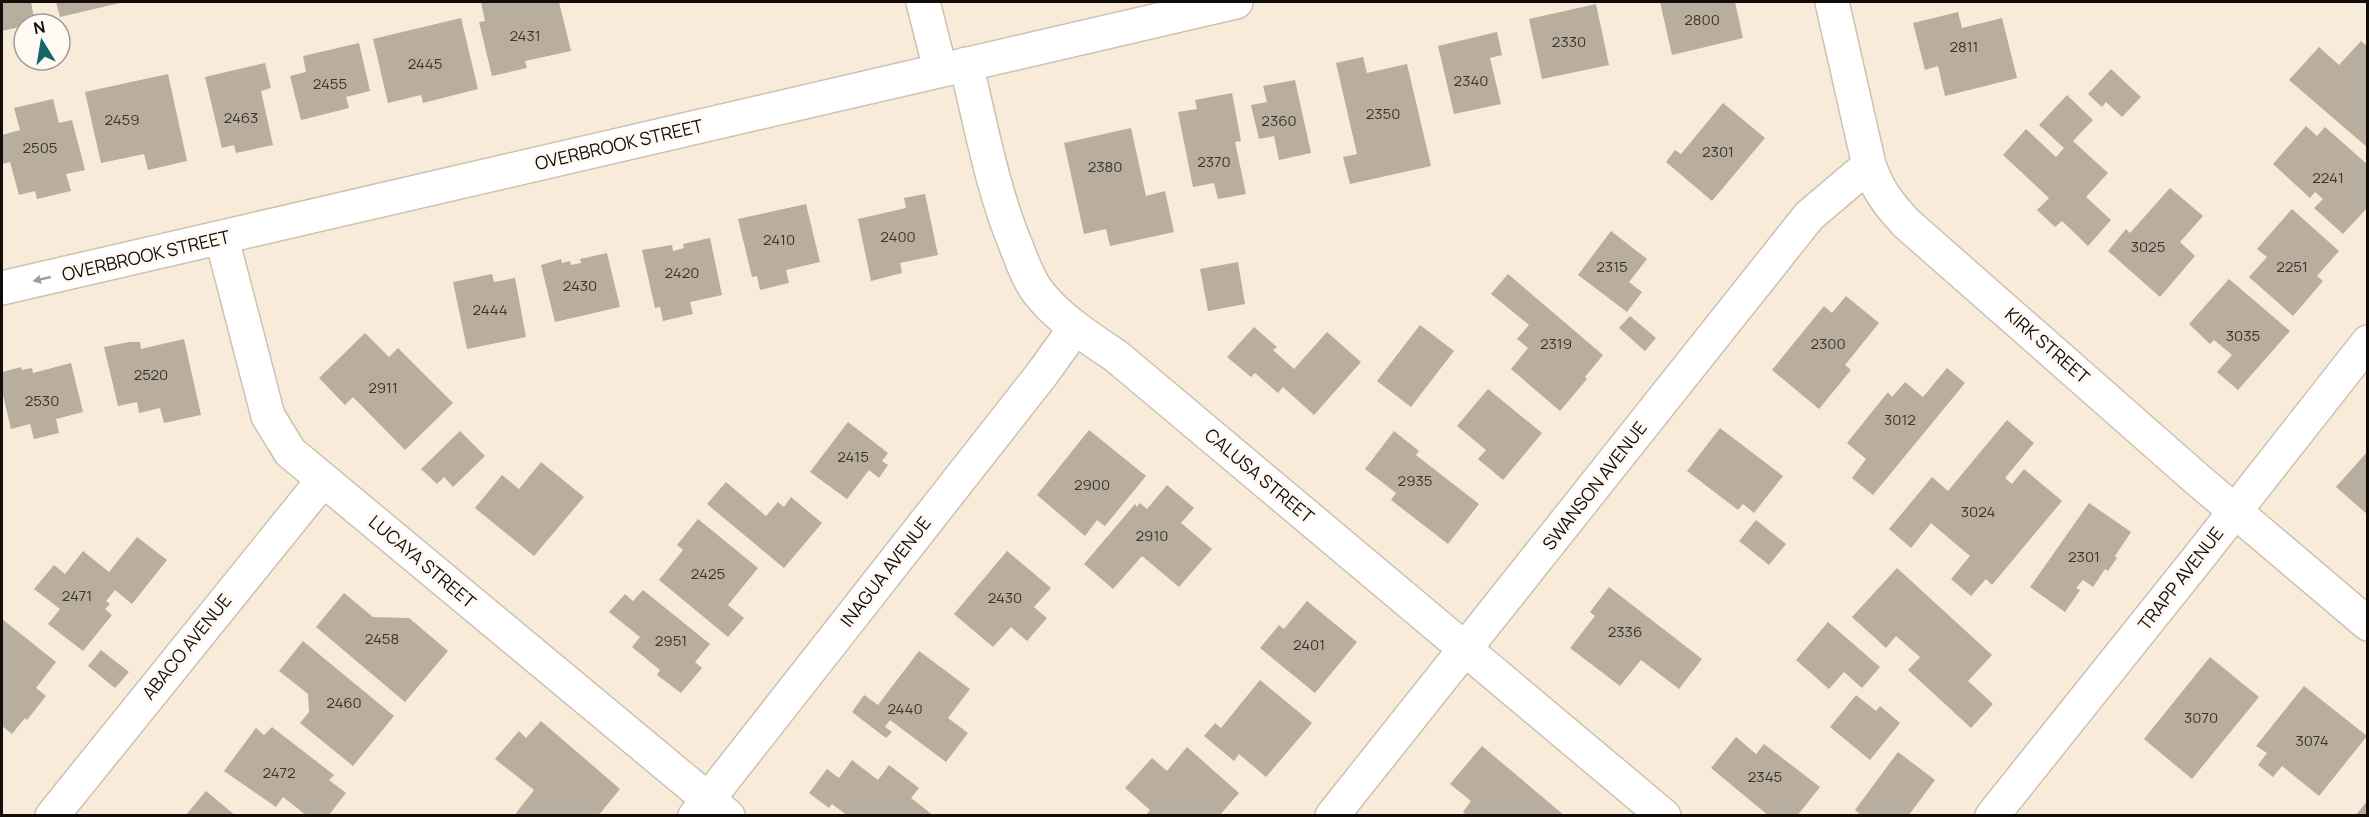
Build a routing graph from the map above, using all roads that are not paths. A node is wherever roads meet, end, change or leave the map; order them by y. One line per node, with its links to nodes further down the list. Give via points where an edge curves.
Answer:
1 (923, 2): 4 (street, CALUSA STREET)
2 (1236, 2): 4 (street, OVERBROOK STREET)
3 (1832, 2): 5 (street, KIRK STREET)
4 (953, 67): 6 (street, OVERBROOK STREET); 8 (street, CALUSA STREET, via 1022,263 1036,290)
5 (1869, 165): 11 (street, KIRK STREET, via 1878,190 1906,223); 13 (street, SWANSON AVENUE, via 1809,216)
6 (222, 239): 7 (street, OVERBROOK STREET, one-way to 7); 10 (street, LUCAYA STREET, via 271,424 290,452)
7 (2, 288)
8 (1075, 328): 13 (street, CALUSA STREET, via 1116,356); 14 (street, INAGUA AVENUE)
9 (2367, 342): 11 (street, TRAPP AVENUE)
10 (323, 480): 14 (street, LUCAYA STREET); 15 (street, ABACO AVENUE)
11 (2235, 511): 12 (street, KIRK STREET); 18 (street, TRAPP AVENUE)
12 (2367, 624)
13 (1466, 648): 16 (street, SWANSON AVENUE); 17 (street, CALUSA STREET)
14 (711, 810)
15 (52, 816)
16 (1332, 816)
17 (1664, 816)
18 (1992, 816)

